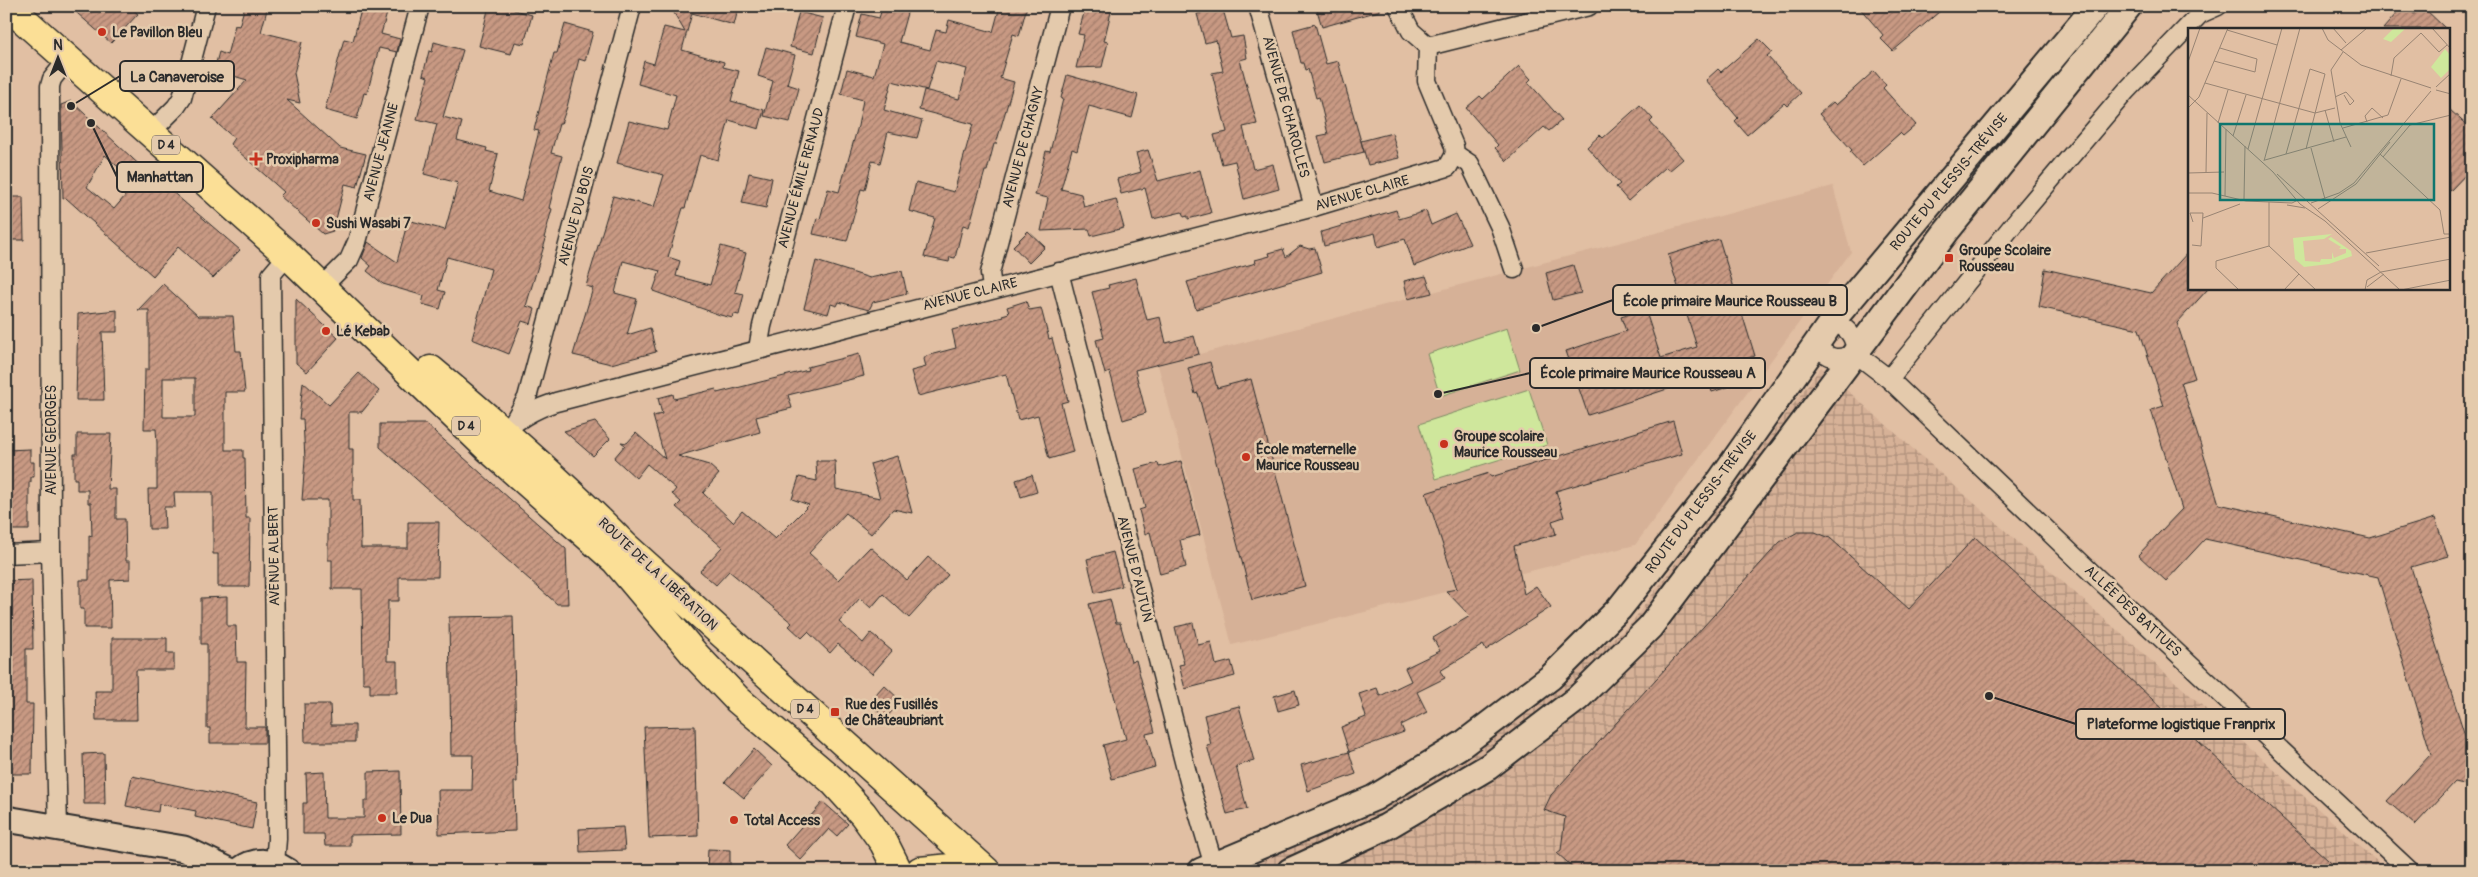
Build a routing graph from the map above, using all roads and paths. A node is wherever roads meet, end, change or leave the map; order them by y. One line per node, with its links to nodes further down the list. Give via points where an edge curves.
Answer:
1 (8, 6): 14 (main road, ROUTE DE LA LIBÉRATION / D 4)
2 (206, 6): 15 (street, via 182,98)
3 (420, 6): 21 (street, AVENUE JEANNE, via 357,242 349,260)
4 (632, 6): 28 (street, AVENUE DU BOIS, via 527,398)
5 (847, 6): 25 (street, AVENUE ÉMILE RENAUD)
6 (1060, 6): 22 (street, AVENUE DE CHAGNY, via 990,273)
7 (1258, 6): 17 (street, AVENUE DE CHAROLLES)
8 (1398, 6): 13 (street, via 1411,30)
9 (1588, 6): 13 (street)
10 (2096, 6): 23 (main road, ROUTE DU PLESSIS-TRÉVISE)
11 (2129, 6): 26 (main road, ROUTE DU PLESSIS-TRÉVISE, via 1946,232)
12 (2218, 6): 27 (street, via 2200,14 2126,91 2021,215)
13 (1428, 46): 16 (street, via 1427,81)
14 (68, 58): 15 (main road, ROUTE DE LA LIBÉRATION / D 4); 29 (street, AVENUE GEORGES, via 50,86)
15 (151, 132): 18 (main road, ROUTE DE LA LIBÉRATION / D 4)
16 (1456, 154): 17 (street, AVENUE CLAIRE, via 1448,167); 19 (street, via 1470,164 1500,226)
17 (1314, 207): 20 (street, AVENUE CLAIRE)
18 (288, 254): 21 (main road, ROUTE DE LA LIBÉRATION / D 4); 33 (street, AVENUE ALBERT, via 271,276 277,838)
19 (1514, 269)
20 (1058, 272): 22 (street, AVENUE CLAIRE); 34 (street, AVENUE D'AUTUN, via 1190,785)
21 (323, 286): 28 (main road, ROUTE DE LA LIBÉRATION / D 4, via 396,341)
22 (992, 288): 25 (street, AVENUE CLAIRE)
23 (1833, 320): 24 (main road, ROUTE DU PLESSIS-TRÉVISE); 26 (street, via 1851,334)
24 (1815, 345): 26 (street, via 1831,358 1843,359); 34 (main road, ROUTE DU PLESSIS-TRÉVISE, via 1717,485 1656,563 1619,609 1551,677 1463,744 1374,798)
25 (758, 349): 28 (street, AVENUE CLAIRE, via 556,402 539,408)
26 (1855, 353): 27 (street, ALLÉE DES BATTUES); 41 (main road, ROUTE DU PLESSIS-TRÉVISE, via 1650,627 1578,698 1488,767 1386,827)
27 (1890, 379): 42 (street, ALLÉE DES BATTUES)
28 (502, 434): 37 (main road, ROUTE DE LA LIBÉRATION / D 4, via 738,700 833,780 884,843); 40 (main road, ROUTE DE LA LIBÉRATION / D 4, via 586,506 626,547)
29 (51, 552): 30 (street); 32 (street, AVENUE GEORGES)
30 (6, 554)
31 (6, 819): 32 (main road)
32 (58, 828): 35 (main road, via 184,849)
33 (281, 867): 36 (main road, via 261,862 247,865)
34 (1207, 868)
35 (230, 871)
36 (239, 871)
37 (898, 871)
38 (920, 871): 39 (main road, via 951,868)
39 (960, 871)
40 (986, 871)
41 (1290, 871)
42 (2410, 871)

